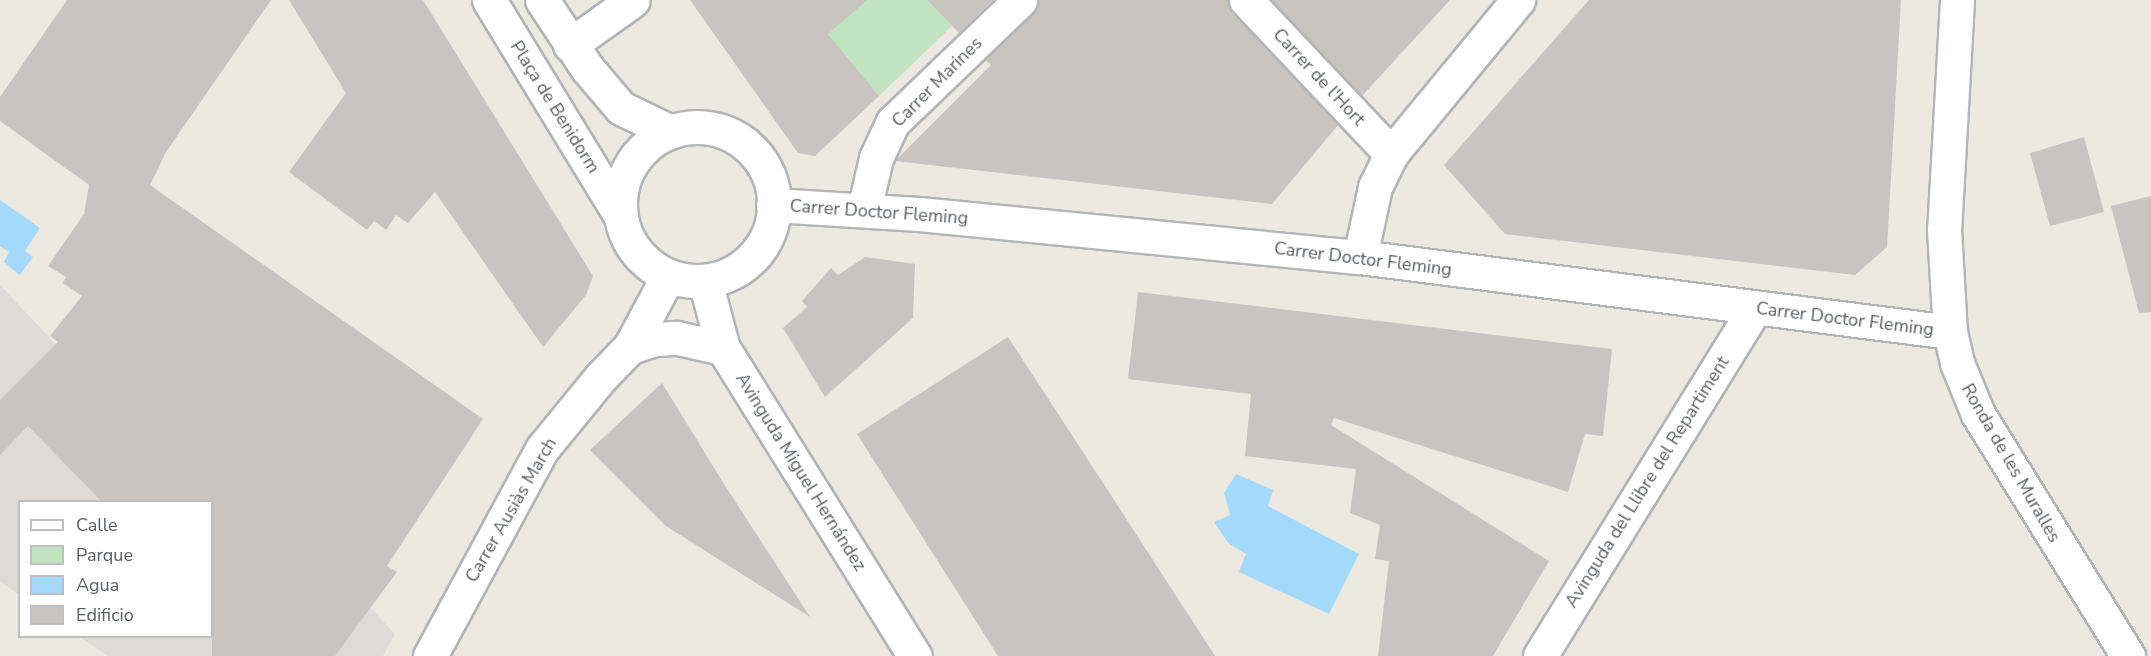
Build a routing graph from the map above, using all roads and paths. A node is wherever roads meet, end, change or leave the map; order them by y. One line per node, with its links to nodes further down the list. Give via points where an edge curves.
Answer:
1 (489, 0): 13 (street, Plaça de Benidorm)
2 (542, 0): 8 (street)
3 (633, 0): 8 (street)
4 (1020, 0): 12 (street, Carrer Marines, via 893,122 876,158)
5 (1246, 0): 10 (street, Carrer de l'Hort)
6 (1957, 0): 18 (street, Ronda de les Muralles, via 1945,213)
7 (1514, 2): 10 (street)
8 (570, 45): 9 (street, via 621,108)
9 (671, 132): 11 (street, via 703,128 734,137 759,158 767,173); 13 (street, via 636,156 625,174)
10 (1391, 154): 14 (street, via 1375,187)
11 (773, 205): 12 (street, Carrer Doctor Fleming); 16 (street, via 770,227 753,256 727,276)
12 (864, 210): 14 (street, Carrer Doctor Fleming)
13 (620, 215): 15 (street, via 624,231 641,259)
14 (1360, 257): 17 (street, Carrer Doctor Fleming)
15 (668, 276): 16 (street); 19 (street, Carrer Ausiàs March)
16 (705, 281): 20 (street, Avinguda Miguel Hernández)
17 (1754, 309): 18 (street, Carrer Doctor Fleming); 23 (street, Avinguda del Llibre del Repartiment)
18 (1950, 332): 24 (street, Ronda de les Muralles, via 1960,372 1978,414)
19 (630, 347): 20 (street, via 677,338); 21 (street, Carrer Ausiàs March, via 573,408 542,449)
20 (723, 348): 22 (street, Avinguda Miguel Hernández)
21 (430, 656)
22 (915, 656)
23 (1540, 656)
24 (2128, 656)

